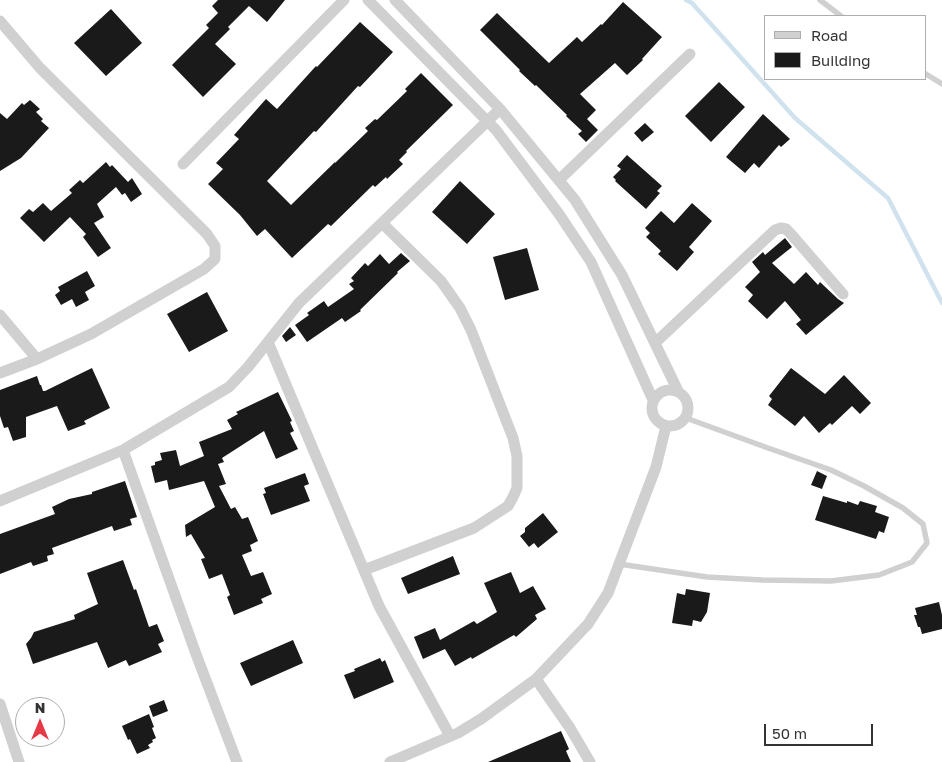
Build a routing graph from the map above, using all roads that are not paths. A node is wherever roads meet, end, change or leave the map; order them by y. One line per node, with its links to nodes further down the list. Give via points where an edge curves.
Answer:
1 (344, 0): 12 (street)
2 (368, 0): 11 (street)
3 (395, 0): 10 (street)
4 (820, 0): 5 (lane)
5 (841, 15)
6 (0, 21): 19 (street, via 40,68 207,234 215,246 215,259 204,270 91,334)
7 (690, 54): 13 (street)
8 (927, 75): 9 (lane)
9 (942, 84)
10 (500, 109): 11 (street); 13 (street)
11 (487, 122): 14 (street); 22 (street, via 559,214 591,262)
12 (183, 164)
13 (559, 180): 18 (street, via 622,276)
14 (382, 223): 17 (street, via 299,304); 28 (street, via 441,281 460,308 513,438 517,488 508,506 474,528)
15 (843, 294): 18 (street, via 791,234 781,228 775,230)
16 (0, 315): 19 (street)
17 (268, 342): 25 (street, via 229,387); 28 (street)
18 (655, 343): 21 (street)
19 (37, 359): 20 (street)
20 (0, 373)
21 (678, 391): 22 (street, via 668,389 658,393); 23 (street, via 688,403)
22 (653, 400): 24 (street, via 651,412)
23 (686, 418): 24 (street, via 680,424); 27 (lane, via 831,470 864,486 903,508 923,524 927,543 912,562 879,575 831,581 707,578)
24 (666, 426): 27 (street, via 656,466)
25 (123, 450): 26 (street); 33 (street, via 199,664)
26 (0, 501)
27 (619, 564): 29 (street, via 608,593 588,624)
28 (364, 570): 31 (street, via 379,606)
29 (536, 678): 31 (street, via 481,719); 35 (street)
30 (0, 704): 32 (street)
31 (450, 736): 34 (street)
32 (20, 762)
33 (238, 762)
34 (390, 762)
35 (590, 762)

